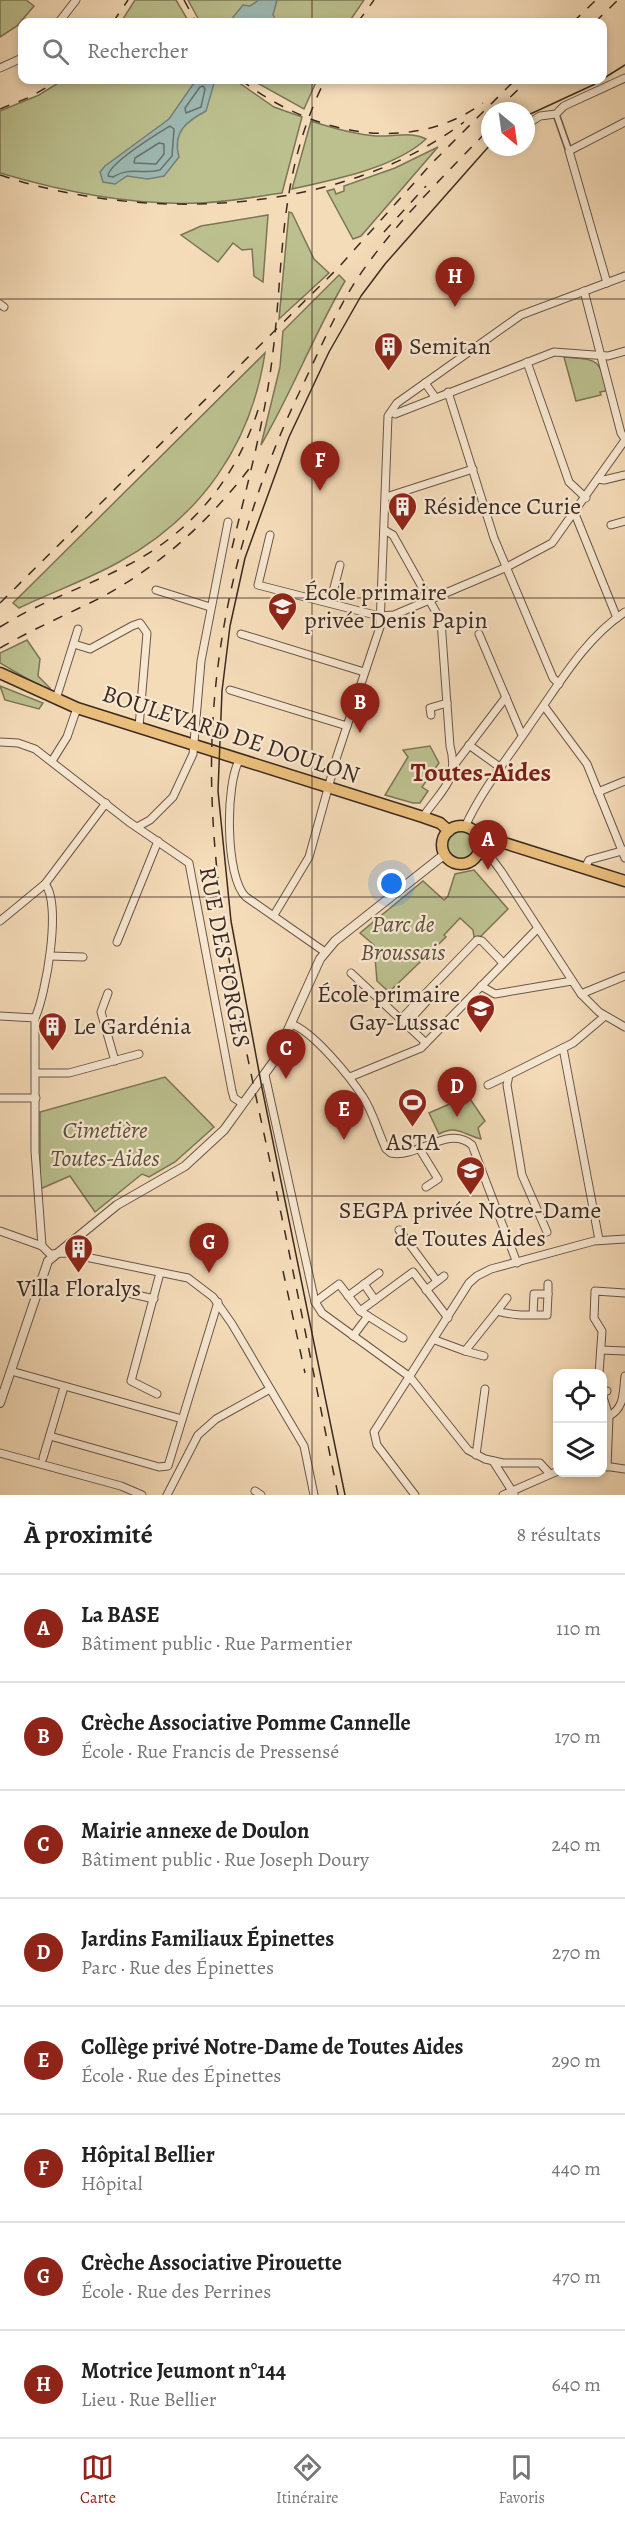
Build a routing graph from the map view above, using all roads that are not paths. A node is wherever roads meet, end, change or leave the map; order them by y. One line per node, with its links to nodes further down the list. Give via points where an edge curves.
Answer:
1 (76, 0): 2 (street)
2 (62, 18)
3 (18, 60): 4 (street)
4 (0, 68)
5 (623, 80): 6 (street); 7 (street, via 564,106)
6 (625, 88)
7 (556, 114): 8 (street); 10 (street)
8 (535, 119)
9 (625, 122): 10 (street)
10 (569, 151): 12 (street)
11 (625, 276): 12 (street)
12 (607, 282): 13 (street)
13 (584, 291): 15 (street); 17 (street, via 521,315)
14 (625, 351): 15 (street)
15 (602, 355): 16 (street, via 554,352); 21 (street)
16 (526, 362): 18 (street); 26 (street, via 569,482)
17 (425, 383): 19 (street); 20 (street)
18 (448, 392): 19 (street); 22 (street)
19 (435, 397): 20 (street)
20 (394, 411): 25 (street, via 387,423)
21 (625, 439): 24 (street)
22 (473, 469): 25 (street); 36 (street)
23 (625, 475): 24 (street)
24 (598, 479): 26 (street)
25 (386, 497): 31 (street)
26 (586, 498): 27 (street)
27 (575, 514): 36 (street, via 552,543); 43 (street)
28 (625, 521): 30 (street)
29 (228, 522): 40 (street)
30 (611, 525)
31 (386, 531): 33 (street); 34 (street, via 393,535)
32 (270, 535): 39 (street, via 258,585)
33 (385, 547): 34 (street); 42 (street)
34 (399, 549): 38 (street)
35 (340, 565): 39 (street)
36 (507, 567): 38 (street); 50 (street, via 553,678)
37 (156, 591): 40 (street)
38 (429, 599): 42 (street, via 394,615); 54 (street, via 442,626)
39 (330, 603): 42 (street)
40 (210, 607): 62 (street, via 201,661)
41 (625, 612): 43 (street)
42 (381, 616): 48 (street)
43 (617, 618): 50 (street, via 597,633)
44 (78, 629): 47 (street)
45 (240, 634): 48 (street)
46 (479, 634): 52 (street)
47 (74, 644): 53 (street); 59 (street, via 90,649 132,626 145,626)
48 (364, 672): 58 (street)
49 (0, 674): 53 (main road, BOULEVARD DE DOULON)
50 (559, 684): 55 (street)
51 (230, 690): 58 (street)
52 (506, 697): 60 (street); 63 (street)
53 (56, 699): 56 (main road, BOULEVARD DE DOULON)
54 (447, 703): 57 (street, via 430,708); 66 (street)
55 (544, 706): 67 (street); 70 (street, via 587,764)
56 (77, 708): 59 (main road, BOULEVARD DE DOULON); 65 (street)
57 (431, 715)
58 (347, 726): 69 (street)
59 (140, 727): 62 (main road, BOULEVARD DE DOULON)
60 (521, 733)
61 (0, 742): 65 (street, RUE DES FORGES, via 30,747)
62 (195, 744): 64 (main road, BOULEVARD DE DOULON); 73 (street, via 173,797)
63 (469, 745): 66 (street); 67 (street)
64 (240, 759): 69 (main road, BOULEVARD DE DOULON); 85 (street, via 232,777 232,867 242,893)
65 (52, 761): 71 (street, RUE DES FORGES)
66 (455, 764): 72 (street, via 452,777)
67 (501, 768): 74 (street)
68 (625, 781): 70 (street)
69 (329, 788): 72 (main road, BOULEVARD DE DOULON); 85 (street, via 309,857)
70 (598, 792): 79 (street)
71 (106, 803): 73 (street, RUE DES FORGES); 84 (street)
72 (423, 817): 75 (main road, BOULEVARD DE DOULON)
73 (139, 826): 77 (street, RUE DES FORGES)
74 (465, 827): 75 (main road); 78 (main road, via 475,833)
75 (449, 831): 80 (main road, via 442,842)
76 (492, 840): 78 (main road); 81 (street); 82 (main road)
77 (158, 841): 88 (street); 116 (street, RUE DES FORGES, via 185,858 192,868 232,1091)
78 (479, 846): 80 (main road, via 473,859 464,863 451,861); 81 (street)
79 (624, 853): 82 (street, via 589,860)
80 (445, 854): 89 (street)
81 (489, 855): 87 (street)
82 (585, 868): 83 (main road)
83 (625, 881)
84 (45, 884): 86 (street); 90 (street, via 52,897)
85 (274, 915): 89 (street)
86 (0, 921)
87 (537, 929): 92 (street); 95 (street)
88 (117, 942)
89 (325, 952): 103 (street)
90 (50, 956): 91 (street); 101 (street)
91 (83, 957)
92 (503, 963): 96 (street); 102 (street, via 477,940 428,993 427,1001)
93 (351, 973): 102 (street)
94 (625, 976): 98 (street)
95 (572, 981): 96 (street, via 495,994); 98 (street)
96 (482, 986): 105 (street)
97 (108, 993): 108 (street, via 101,1012)
98 (581, 994): 100 (street)
99 (0, 1016): 101 (street)
100 (605, 1016): 104 (street); 106 (street)
101 (35, 1018): 109 (street)
102 (404, 1021): 105 (street)
103 (291, 1024): 110 (street); 112 (street, via 305,1031)
104 (625, 1027)
105 (426, 1043): 112 (street)
106 (563, 1048): 111 (street); 123 (street)
107 (139, 1054): 108 (street)
108 (115, 1061): 109 (street, via 69,1074)
109 (36, 1073): 115 (street)
110 (265, 1075): 116 (street); 144 (street)
111 (509, 1075): 113 (street); 121 (street, via 507,1085 522,1175)
112 (350, 1077): 117 (street, via 388,1151 398,1154)
113 (488, 1085)
114 (0, 1098): 115 (street)
115 (36, 1098): 124 (street, via 35,1151)
116 (242, 1103): 125 (street, via 224,1130 185,1166 117,1205)
117 (418, 1148): 118 (street, via 438,1179); 126 (street, via 452,1138 472,1145)
118 (426, 1187)
119 (399, 1230): 127 (street)
120 (0, 1231): 124 (street)
121 (547, 1232)
122 (625, 1239): 123 (street)
123 (599, 1240): 126 (street)
124 (42, 1246): 125 (street)
125 (54, 1255): 129 (street, via 66,1253); 158 (street, via 46,1267)
126 (517, 1263): 149 (street, via 486,1271 473,1279)
127 (424, 1264): 128 (street); 132 (street)
128 (412, 1272): 135 (street); 142 (street)
129 (160, 1273): 141 (street); 143 (street, via 192,1280)
130 (378, 1273): 133 (street)
131 (444, 1276): 132 (street)
132 (437, 1281): 135 (street)
133 (364, 1284): 139 (street); 142 (street)
134 (548, 1284): 138 (street)
135 (426, 1290): 149 (street)
136 (124, 1292): 141 (street)
137 (625, 1293): 153 (street, via 591,1291 594,1318 602,1331)
138 (548, 1294): 147 (street, via 547,1315); 147 (street, via 534,1294)
139 (348, 1296): 144 (street, via 339,1284); 145 (street)
140 (507, 1298): 146 (street)
141 (154, 1299): 164 (street, via 131,1381)
142 (375, 1300): 145 (street)
143 (218, 1302): 162 (street); 168 (street)
144 (315, 1302): 150 (street, via 325,1316)
145 (360, 1311): 148 (street)
146 (497, 1311): 147 (street); 154 (street)
147 (533, 1315)
148 (368, 1316): 150 (street); 151 (street)
149 (448, 1318): 152 (street)
150 (353, 1336): 160 (street)
151 (403, 1338)
152 (435, 1340): 154 (street); 160 (street)
153 (601, 1350): 155 (street); 157 (street)
154 (465, 1351): 156 (street)
155 (625, 1351)
156 (484, 1356)
157 (599, 1369)
158 (11, 1371): 161 (street); 165 (street)
159 (625, 1376): 167 (street, via 622,1404)
160 (410, 1377): 172 (street, via 452,1433); 183 (street, via 374,1432 374,1439)
161 (64, 1387): 168 (street); 169 (street)
162 (270, 1389): 181 (street, via 216,1419 198,1436); 182 (street, via 306,1451)
163 (485, 1389): 172 (street)
164 (157, 1394)
165 (0, 1403)
166 (607, 1407): 167 (street)
167 (609, 1416): 170 (street)
168 (182, 1419): 169 (street, via 171,1461 164,1468)
169 (50, 1436): 173 (street)
170 (607, 1442)
171 (0, 1453): 180 (street)
172 (476, 1455): 174 (street)
173 (43, 1458)
174 (493, 1461): 177 (street, via 540,1463); 179 (street)
175 (607, 1467): 176 (street)
176 (625, 1469)
177 (553, 1472)
178 (553, 1474): 179 (street)
179 (514, 1493): 184 (street)
180 (142, 1495)
181 (167, 1495)
182 (314, 1495)
183 (415, 1495)
184 (503, 1495)

